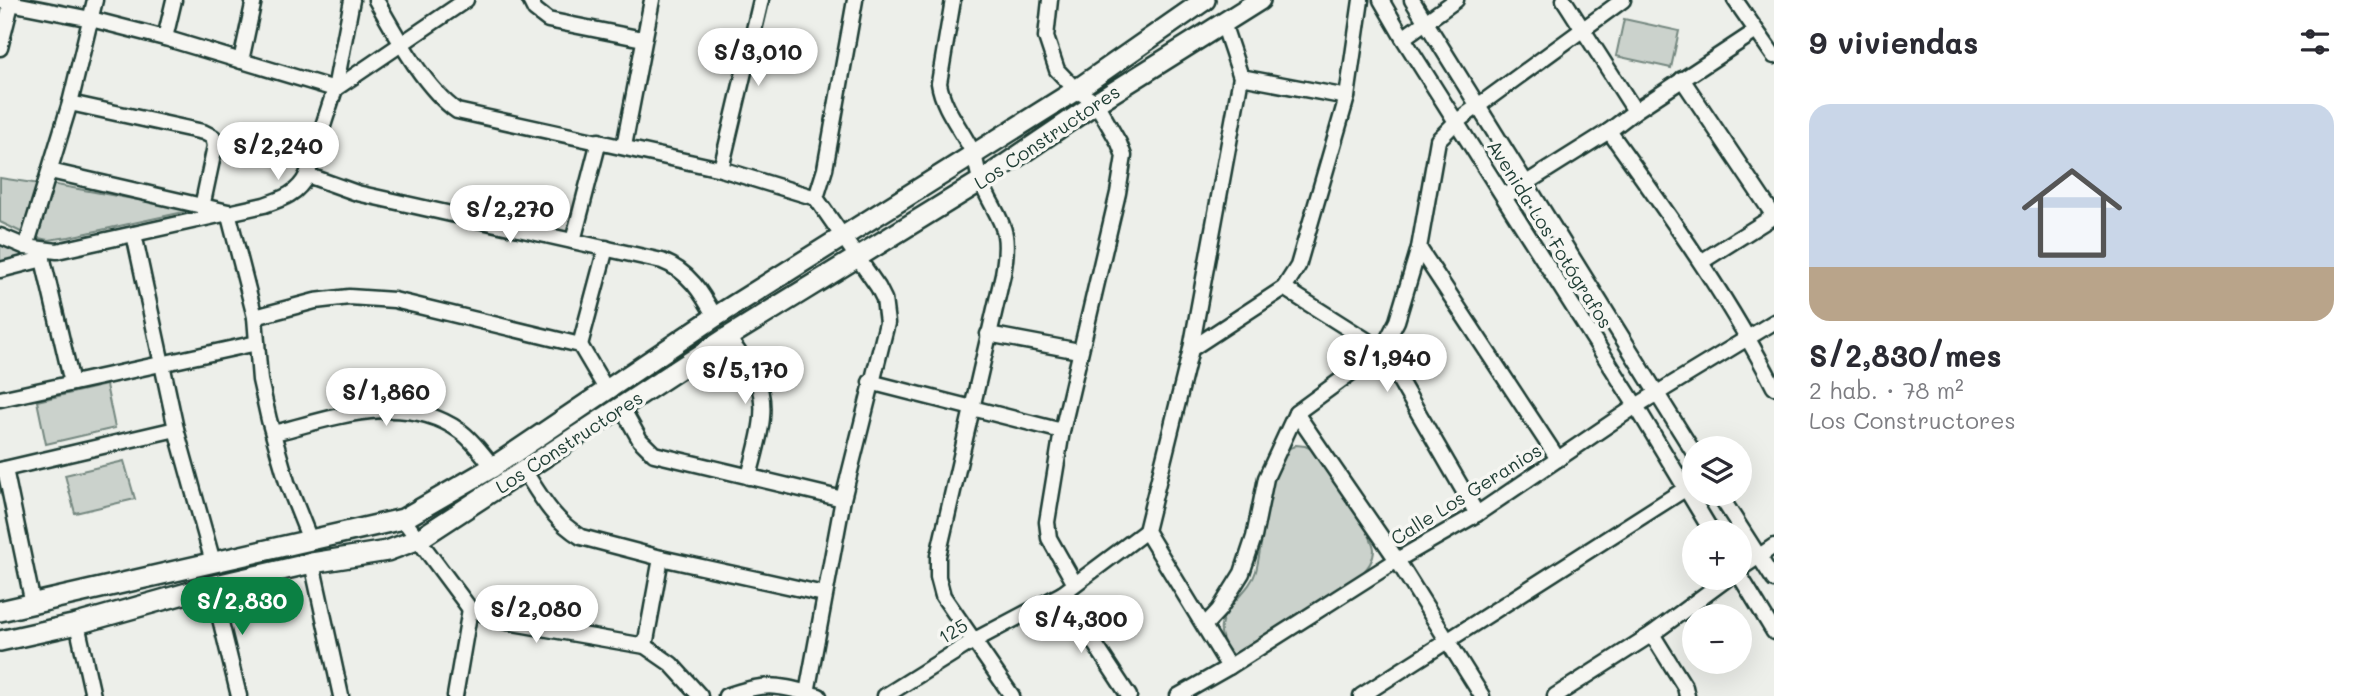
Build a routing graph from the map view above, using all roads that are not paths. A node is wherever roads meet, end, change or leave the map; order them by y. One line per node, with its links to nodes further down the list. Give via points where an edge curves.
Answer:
1 (95, 0): 23 (street)
2 (174, 0): 28 (street)
3 (254, 0): 34 (street)
4 (352, 0): 37 (street)
5 (376, 0): 31 (street)
6 (466, 0): 31 (street)
7 (530, 0): 30 (street, via 548,20)
8 (652, 0): 30 (street)
9 (761, 0): 49 (street)
10 (855, 0): 55 (street)
11 (950, 0): 48 (street, via 939,83 946,106)
12 (1050, 0): 38 (street, via 1046,37 1050,53 1057,70)
13 (1260, 0): 25 (main road, Los Constructores)
14 (1361, 0): 39 (street)
15 (1381, 0): 29 (street, Avenida Los Fotógrafos)
16 (1412, 0): 24 (street)
17 (1456, 0): 24 (street)
18 (1564, 0): 26 (street)
19 (1623, 0): 26 (street)
20 (1735, 0): 27 (street)
21 (8, 2): 23 (street); 32 (street)
22 (1193, 3): 38 (main road, Los Constructores)
23 (91, 19): 28 (street); 40 (street)
24 (1425, 22): 29 (street); 42 (street)
25 (1223, 23): 35 (street); 41 (main road, Los Constructores)
26 (1583, 29): 42 (street); 43 (street)
27 (1756, 31): 33 (street); 36 (street)
28 (165, 38): 34 (street)
29 (1403, 38): 44 (street, Avenida Los Fotógrafos)
30 (643, 39): 47 (street)
31 (401, 44): 37 (street); 46 (street, via 457,111)
32 (0, 48)
33 (1774, 57)
34 (241, 61): 37 (street)
35 (1241, 77): 39 (street); 78 (street)
36 (1682, 79): 43 (street); 58 (street)
37 (335, 89): 51 (street)
38 (1076, 90): 41 (street); 48 (main road, Los Constructores)
39 (1347, 97): 69 (street, via 1298,266)
40 (69, 103): 50 (street); 56 (street, via 213,137)
41 (1096, 103): 52 (main road, Los Constructores); 80 (street, via 1124,156)
42 (1478, 106): 44 (street); 53 (street)
43 (1635, 111): 45 (street)
44 (1457, 122): 54 (street, Avenida Los Fotógrafos); 64 (street, via 1438,140)
45 (1609, 131): 53 (street); 67 (street)
46 (598, 141): 47 (street); 62 (street)
47 (624, 146): 49 (street)
48 (973, 153): 52 (street); 61 (main road, Los Constructores)
49 (721, 169): 55 (street)
50 (50, 171): 56 (street); 65 (street)
51 (307, 175): 57 (street, via 289,197); 62 (street, via 357,193)
52 (981, 181): 66 (main road, Los Constructores); 73 (street, via 1006,234 1006,259)
53 (1526, 183): 54 (street); 86 (street)
54 (1504, 197): 88 (street, Avenida Los Fotógrafos)
55 (816, 198): 61 (street)
56 (202, 206): 57 (street)
57 (228, 212): 59 (street); 70 (street)
58 (1774, 216): 67 (street)
59 (134, 234): 65 (street); 81 (street)
60 (0, 236): 65 (street)
61 (842, 237): 66 (street); 71 (main road, Los Constructores)
62 (573, 241): 63 (street)
63 (606, 248): 71 (street, via 676,267); 77 (street)
64 (1419, 248): 79 (street, via 1397,321); 96 (street)
65 (37, 252): 68 (street); 83 (street)
66 (859, 258): 75 (main road, Los Constructores); 82 (street, via 886,310 885,337)
67 (1701, 262): 74 (street)
68 (0, 270)
69 (1284, 288): 78 (street); 79 (street)
70 (255, 317): 76 (street); 77 (street, via 349,297 394,300)
71 (715, 317): 85 (main road, Los Constructores)
72 (1774, 322): 74 (street, Calle Los Geranios)
73 (988, 334): 80 (street); 89 (street)
74 (1748, 336): 84 (street); 86 (street, Calle Los Geranios)
75 (728, 337): 90 (main road, Los Constructores); 100 (street, via 757,380 762,397 761,425)
76 (257, 343): 81 (street); 94 (street, via 260,380)
77 (580, 345): 85 (street)
78 (1191, 349): 107 (street)
79 (1382, 350): 91 (street); 105 (street)
80 (1079, 351): 93 (street)
81 (162, 365): 83 (street); 92 (street)
82 (870, 382): 89 (street); 103 (street)
83 (72, 383): 87 (street)
84 (1774, 387)
85 (606, 389): 97 (main road, Los Constructores)
86 (1657, 393): 88 (street, Calle Los Geranios); 95 (street)
87 (0, 399)
88 (1636, 406): 96 (street, Calle Los Geranios); 101 (street, Avenida Los Fotógrafos)
89 (972, 407): 93 (street); 133 (street, via 938,556 938,577 943,596)
90 (622, 408): 99 (main road, Los Constructores); 100 (street, via 654,454)
91 (1296, 413): 113 (street); 128 (street, via 1266,478 1242,573)
92 (176, 429): 98 (street); 115 (street)
93 (1062, 430): 118 (street, via 1047,522 1049,538)
94 (274, 433): 97 (street, via 368,410 407,411 441,419 462,432); 108 (street)
95 (1684, 436)
96 (1558, 459): 105 (street, Calle Los Geranios)
97 (492, 467): 106 (main road, Los Constructores)
98 (3, 469): 124 (street)
99 (525, 471): 109 (main road, Los Constructores); 112 (street, via 551,512 569,530 594,542)
100 (749, 477): 103 (street)
101 (1682, 484)
102 (1682, 491): 131 (street)
103 (843, 499): 122 (street)
104 (1727, 506): 111 (street)
105 (1477, 514): 113 (street, Calle Los Geranios)
106 (403, 519): 108 (main road, Los Constructores); 109 (street)
107 (1146, 531): 118 (street, 125); 128 (street)
108 (310, 540): 115 (main road, Los Constructores)
109 (419, 540): 116 (main road, Los Constructores, via 387,551); 125 (street)
110 (1774, 546): 111 (street)
111 (1759, 557): 114 (street); 117 (street)
112 (661, 558): 122 (street); 134 (street)
113 (1397, 560): 131 (street); 135 (street, Calle Los Geranios)
114 (1752, 561)
115 (213, 562): 124 (main road, Los Constructores)
116 (312, 563): 119 (main road, Los Constructores); 140 (street)
117 (1774, 580)
118 (1075, 584): 123 (street, 125)
119 (212, 586): 127 (main road, Los Constructores); 139 (street)
120 (1712, 590): 130 (street)
121 (1748, 590): 129 (street)
122 (824, 594): 136 (street)
123 (1062, 594): 133 (street, 125); 145 (street)
124 (33, 604): 126 (main road, Los Constructores)
125 (470, 609): 134 (street, via 507,622); 141 (street)
126 (0, 611)
127 (76, 624): 132 (main road, Los Constructores); 138 (street)
128 (1205, 625): 135 (street)
129 (1774, 632)
130 (1652, 634): 149 (street); 150 (street)
131 (1447, 639): 147 (street); 148 (street)
132 (0, 641)
133 (973, 641): 137 (street, 125); 144 (street)
134 (645, 646): 142 (street, via 671,664)
135 (1229, 667): 146 (street, Calle Los Geranios)
136 (813, 694): 143 (street, via 756,686)
137 (892, 694)
138 (93, 696)
139 (239, 696)
140 (341, 696)
141 (455, 696)
142 (700, 696)
143 (726, 696)
144 (1012, 696)
145 (1129, 696)
146 (1178, 696)
147 (1361, 696)
148 (1482, 696)
149 (1555, 696)
150 (1687, 696)

